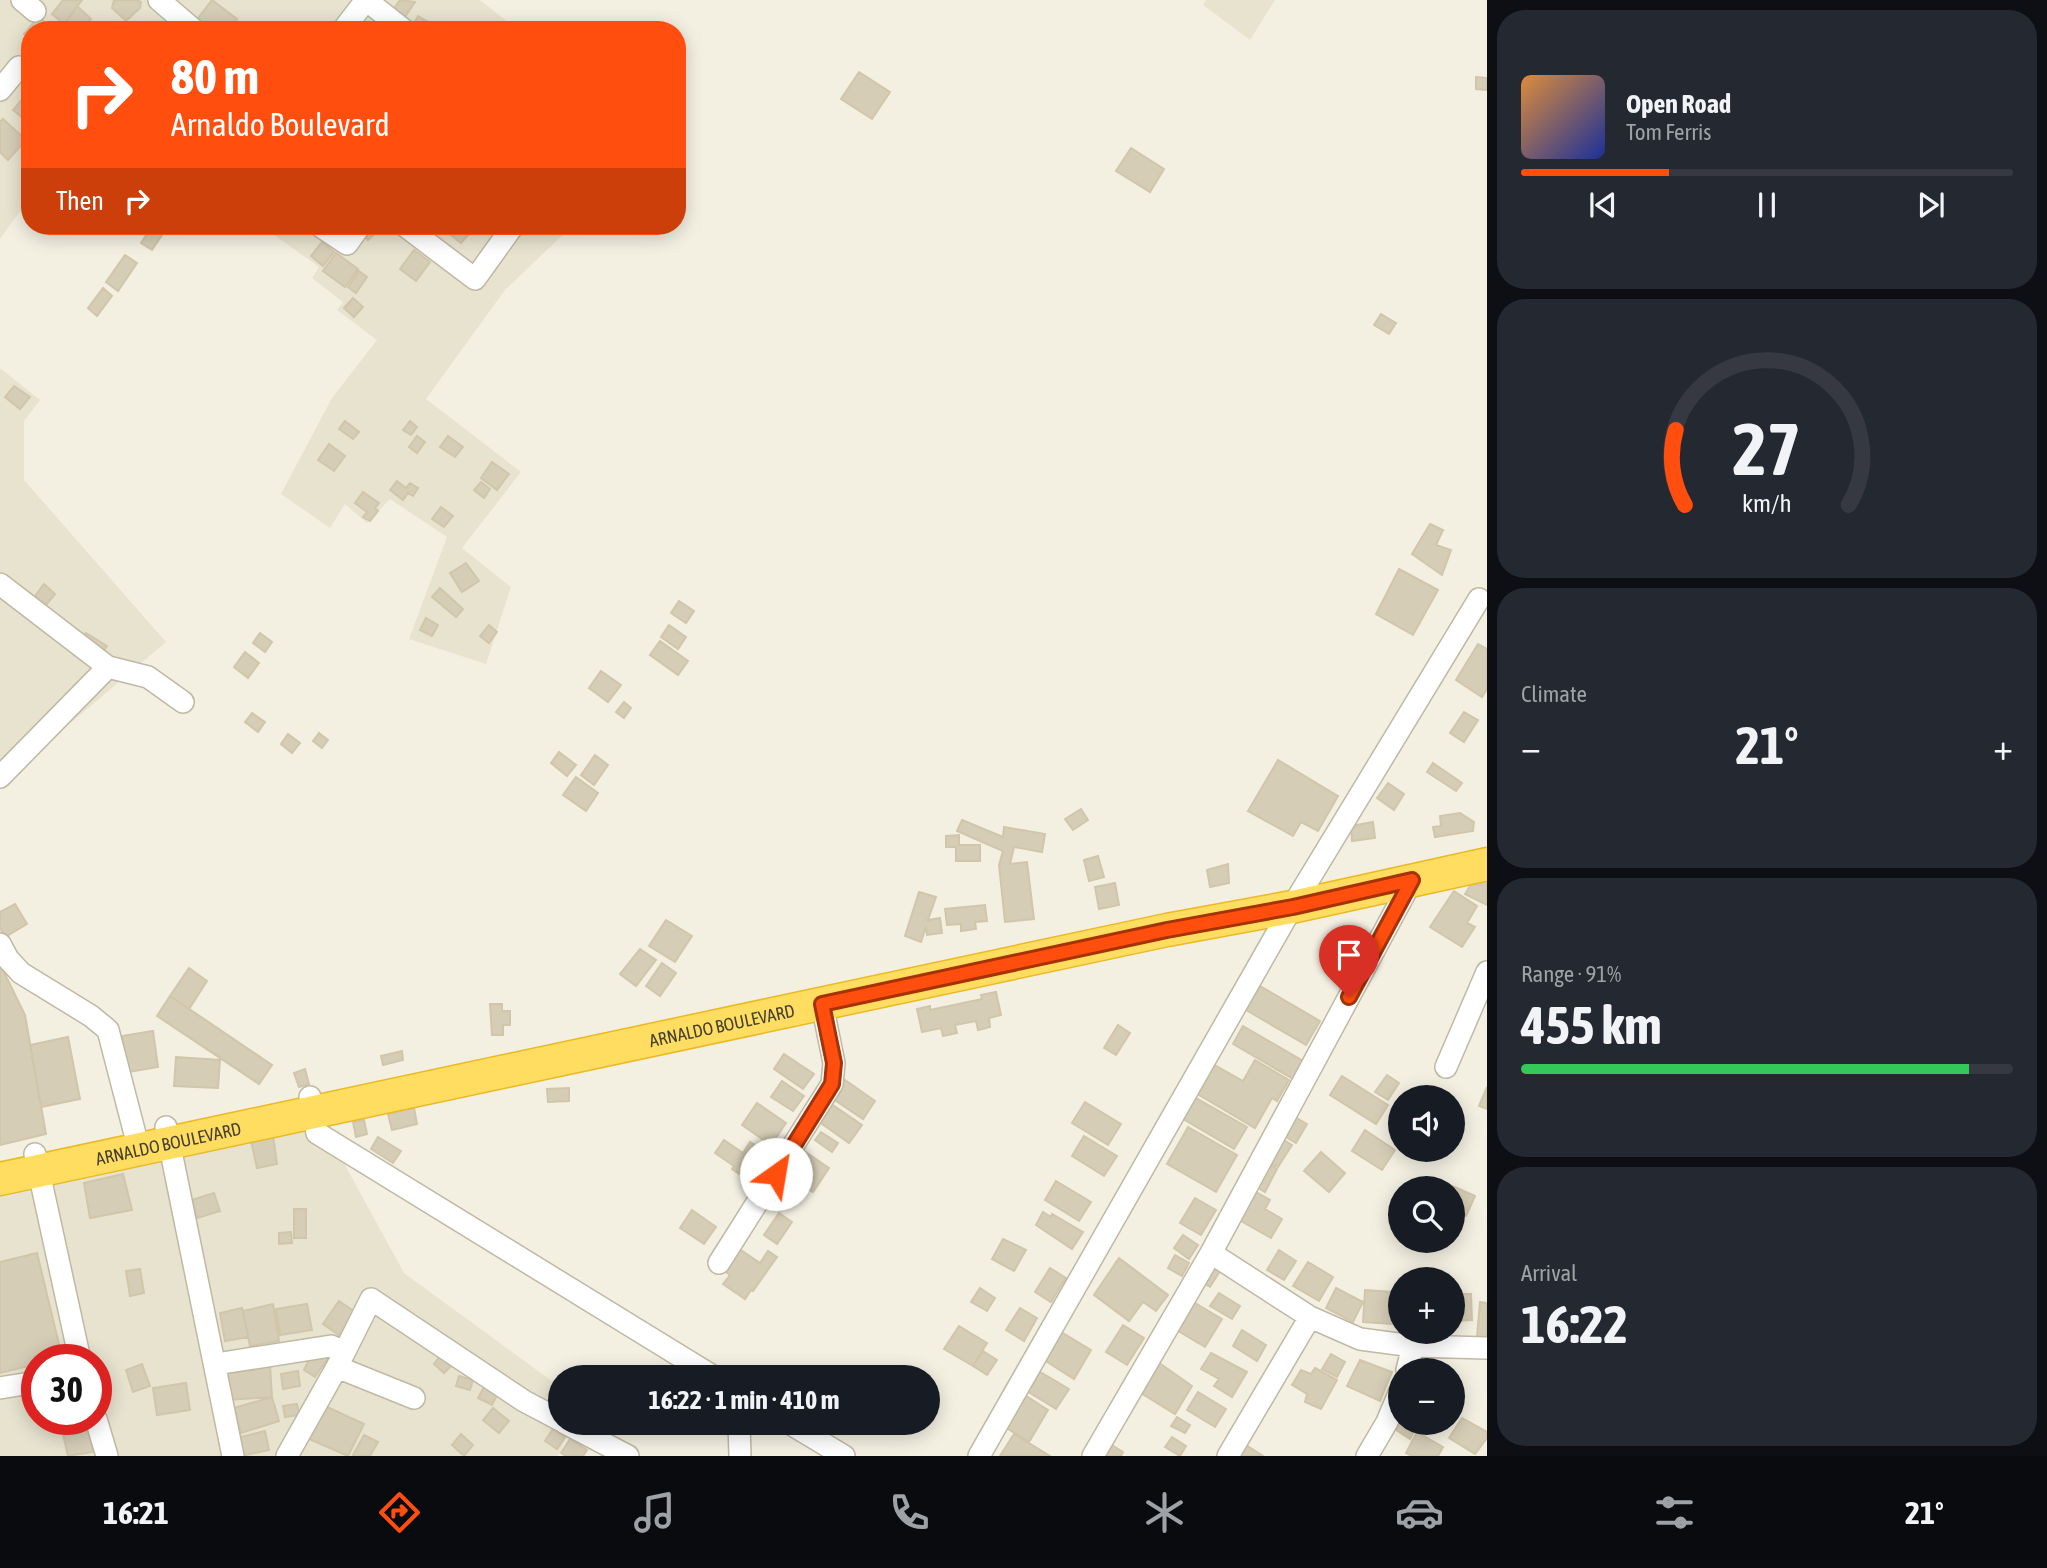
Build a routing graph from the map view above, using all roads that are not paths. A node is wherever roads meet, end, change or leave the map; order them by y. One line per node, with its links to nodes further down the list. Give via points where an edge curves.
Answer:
1 (159, 0): 3 (street)
2 (366, 0): 4 (street); 5 (street)
3 (184, 21)
4 (349, 21)
5 (393, 21)
6 (19, 67): 7 (street)
7 (0, 90)
8 (334, 235): 9 (street, via 347,244)
9 (354, 235)
10 (417, 235): 11 (street, via 475,279)
11 (501, 235)
12 (0, 584): 14 (street)
13 (1479, 599): 21 (street)
14 (108, 667): 15 (street, via 148,677); 16 (street)
15 (183, 702)
16 (0, 777)
17 (1487, 849): 18 (highway, ARNALDO BOULEVARD)
18 (1453, 864): 19 (highway, ARNALDO BOULEVARD); 20 (highway, ARNALDO BOULEVARD); 21 (highway, ARNALDO BOULEVARD)
19 (1487, 864)
20 (1412, 880): 21 (highway, ARNALDO BOULEVARD); 34 (street)
21 (1299, 896): 24 (highway, ARNALDO BOULEVARD); 59 (street)
22 (0, 944): 29 (street, via 21,973 108,1030)
23 (1487, 972): 27 (street)
24 (876, 985): 25 (highway, ARNALDO BOULEVARD); 26 (highway, ARNALDO BOULEVARD)
25 (822, 1004): 26 (highway, ARNALDO BOULEVARD); 35 (street, via 834,1063 832,1084)
26 (732, 1014): 28 (highway, ARNALDO BOULEVARD)
27 (1446, 1067)
28 (312, 1104): 30 (highway, ARNALDO BOULEVARD); 43 (street, via 317,1133)
29 (135, 1134): 30 (highway, ARNALDO BOULEVARD); 32 (highway, ARNALDO BOULEVARD)
30 (167, 1136): 32 (highway, ARNALDO BOULEVARD); 42 (street)
31 (0, 1161): 32 (highway, ARNALDO BOULEVARD)
32 (37, 1163): 33 (highway, ARNALDO BOULEVARD); 37 (street)
33 (0, 1179)
34 (1211, 1253): 36 (street); 60 (street)
35 (719, 1263)
36 (1310, 1317): 38 (street, via 1360,1339); 61 (street)
37 (77, 1344)
38 (1413, 1346): 39 (street); 40 (street)
39 (1487, 1348)
40 (1410, 1358)
41 (341, 1360): 42 (street, via 331,1346); 46 (street); 47 (street, via 371,1299); 55 (street)
42 (216, 1364): 54 (street)
43 (694, 1365)
44 (21, 1385): 45 (street)
45 (0, 1388)
46 (414, 1398)
47 (548, 1414)
48 (1388, 1420): 62 (street)
49 (101, 1435): 53 (street)
50 (588, 1435): 56 (street)
51 (739, 1435): 57 (street)
52 (809, 1435): 58 (street)
53 (107, 1456)
54 (233, 1456)
55 (287, 1456)
56 (628, 1456)
57 (740, 1456)
58 (844, 1456)
59 (979, 1456)
60 (1093, 1456)
61 (1228, 1456)
62 (1367, 1456)

